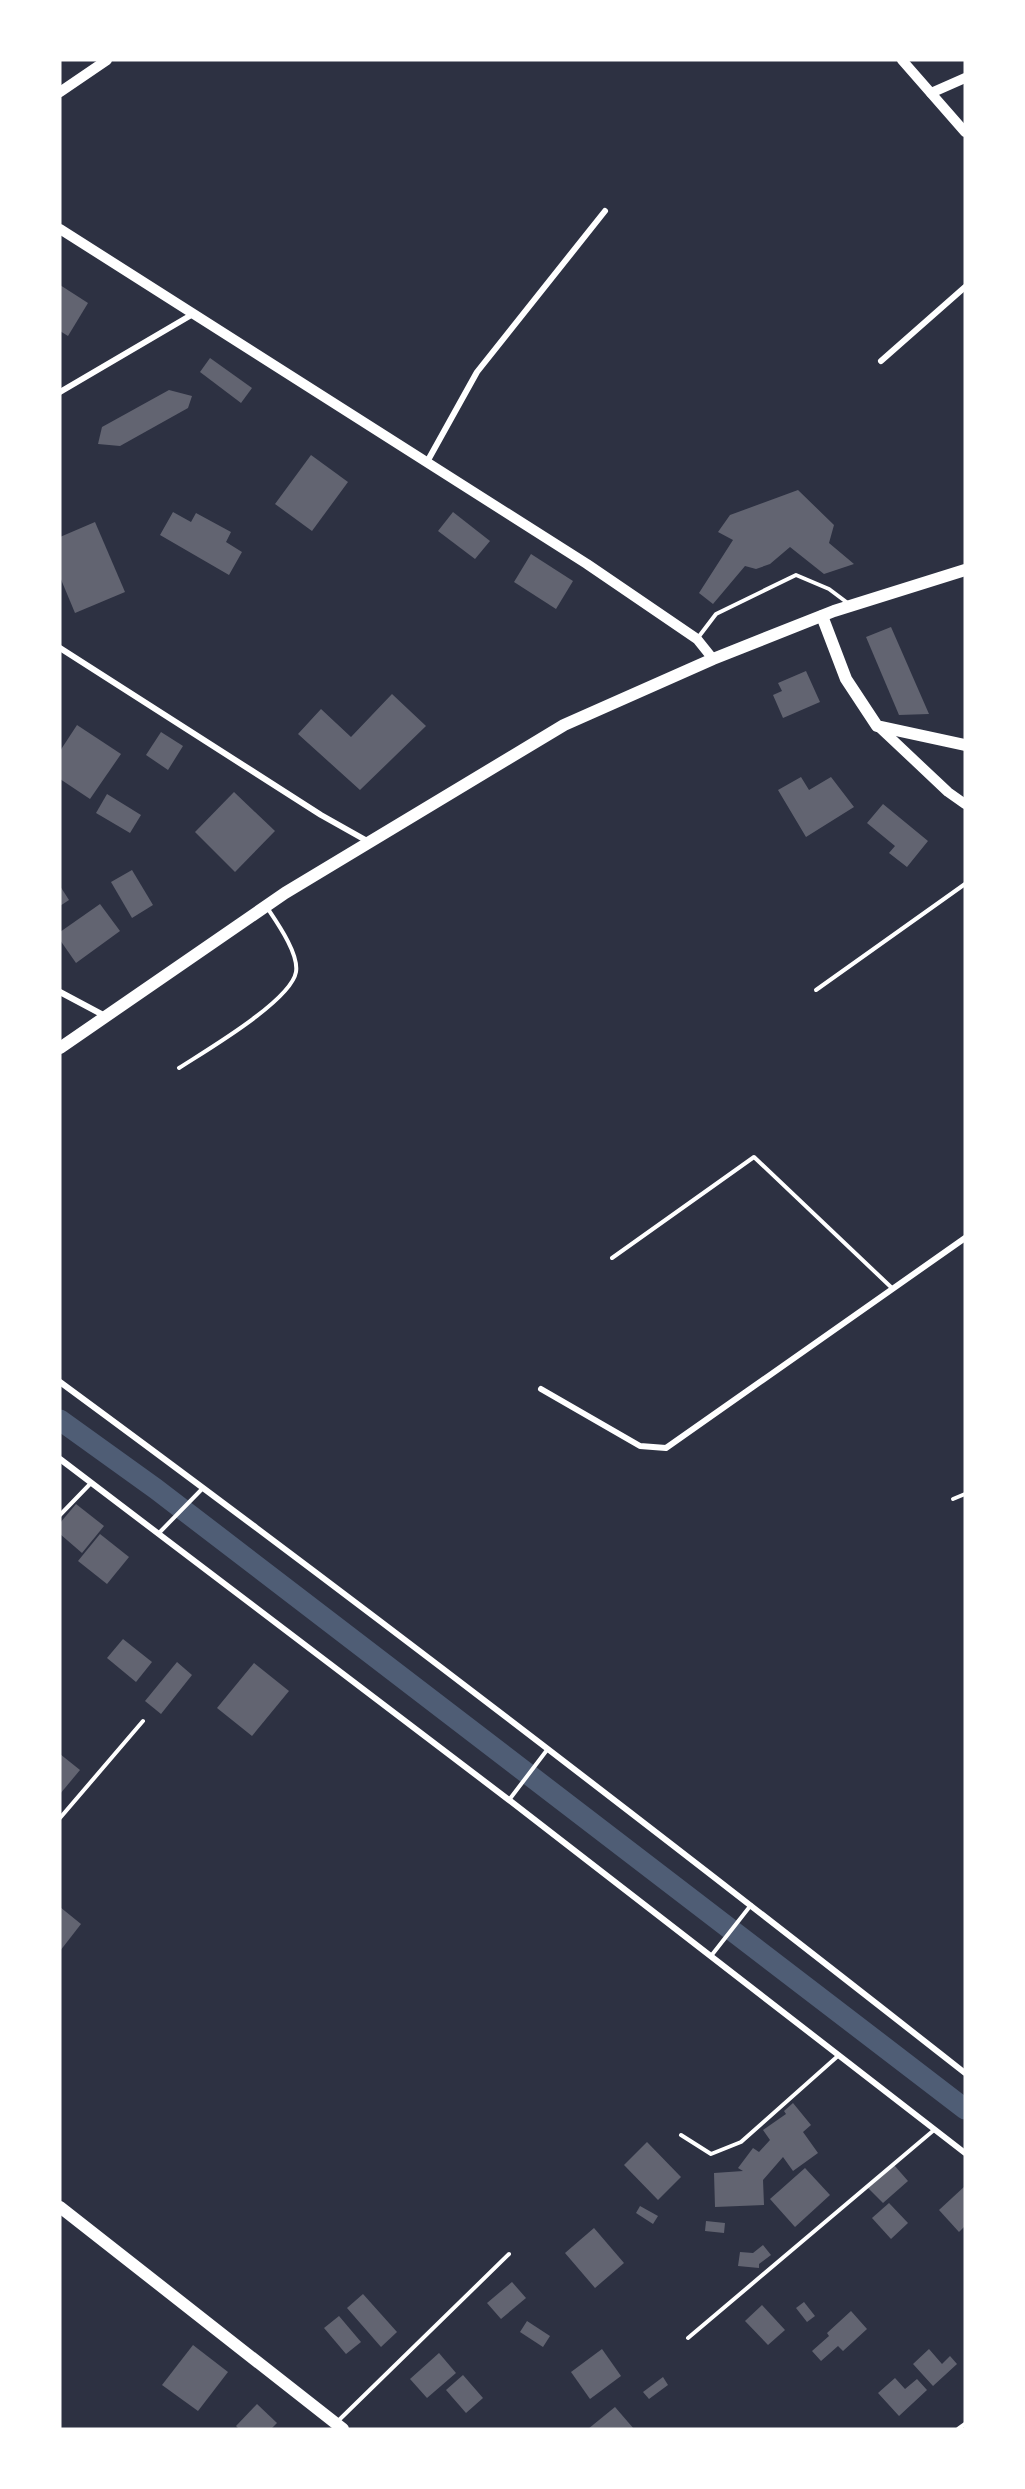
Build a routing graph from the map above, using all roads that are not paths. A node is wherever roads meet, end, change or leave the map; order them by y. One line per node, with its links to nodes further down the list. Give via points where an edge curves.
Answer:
1 (107, 60): 4 (street)
2 (902, 60): 5 (street)
3 (965, 78): 5 (street)
4 (60, 92)
5 (931, 93): 6 (street)
6 (965, 132)
7 (605, 211): 13 (street, via 477,372)
8 (60, 229): 10 (street)
9 (965, 287): 11 (street)
10 (194, 314): 12 (street); 13 (street)
11 (881, 361)
12 (60, 392)
13 (427, 462): 17 (street)
14 (965, 570): 15 (main road)
15 (852, 606): 16 (main road); 17 (lane, via 829,589 796,575 716,614)
16 (822, 616): 19 (main road); 20 (main road, via 846,679)
17 (697, 639): 19 (street)
18 (60, 648): 23 (street)
19 (713, 659): 23 (main road, via 564,725)
20 (878, 726): 21 (main road); 22 (street)
21 (965, 745)
22 (965, 804)
23 (369, 842): 25 (main road)
24 (965, 884): 26 (lane)
25 (266, 906): 28 (main road); 30 (lane, via 293,954 296,972 288,989)
26 (816, 990)
27 (60, 992): 28 (street)
28 (105, 1016): 29 (main road)
29 (60, 1048)
30 (179, 1068)
31 (965, 1238): 33 (street)
32 (612, 1258): 33 (lane, via 754,1158)
33 (894, 1289): 35 (street, via 666,1448 640,1446)
34 (60, 1382): 38 (street)
35 (541, 1389)
36 (60, 1459): 37 (street)
37 (91, 1483): 41 (lane); 42 (street)
38 (203, 1487): 42 (lane); 44 (street)
39 (965, 1494): 40 (lane)
40 (953, 1499)
41 (60, 1515)
42 (157, 1534): 45 (street)
43 (143, 1721): 46 (lane)
44 (547, 1750): 45 (lane); 47 (street)
45 (509, 1800): 48 (street)
46 (60, 1818)
47 (751, 1905): 48 (lane); 50 (street)
48 (711, 1956): 49 (street)
49 (839, 2055): 51 (street); 52 (lane, via 741,2142 711,2154)
50 (965, 2073)
51 (934, 2130): 53 (street); 56 (lane)
52 (681, 2135)
53 (965, 2154)
54 (60, 2206): 58 (main road)
55 (509, 2254): 58 (lane)
56 (688, 2338)
57 (965, 2424): 59 (lane)
58 (339, 2426)
59 (958, 2429)

